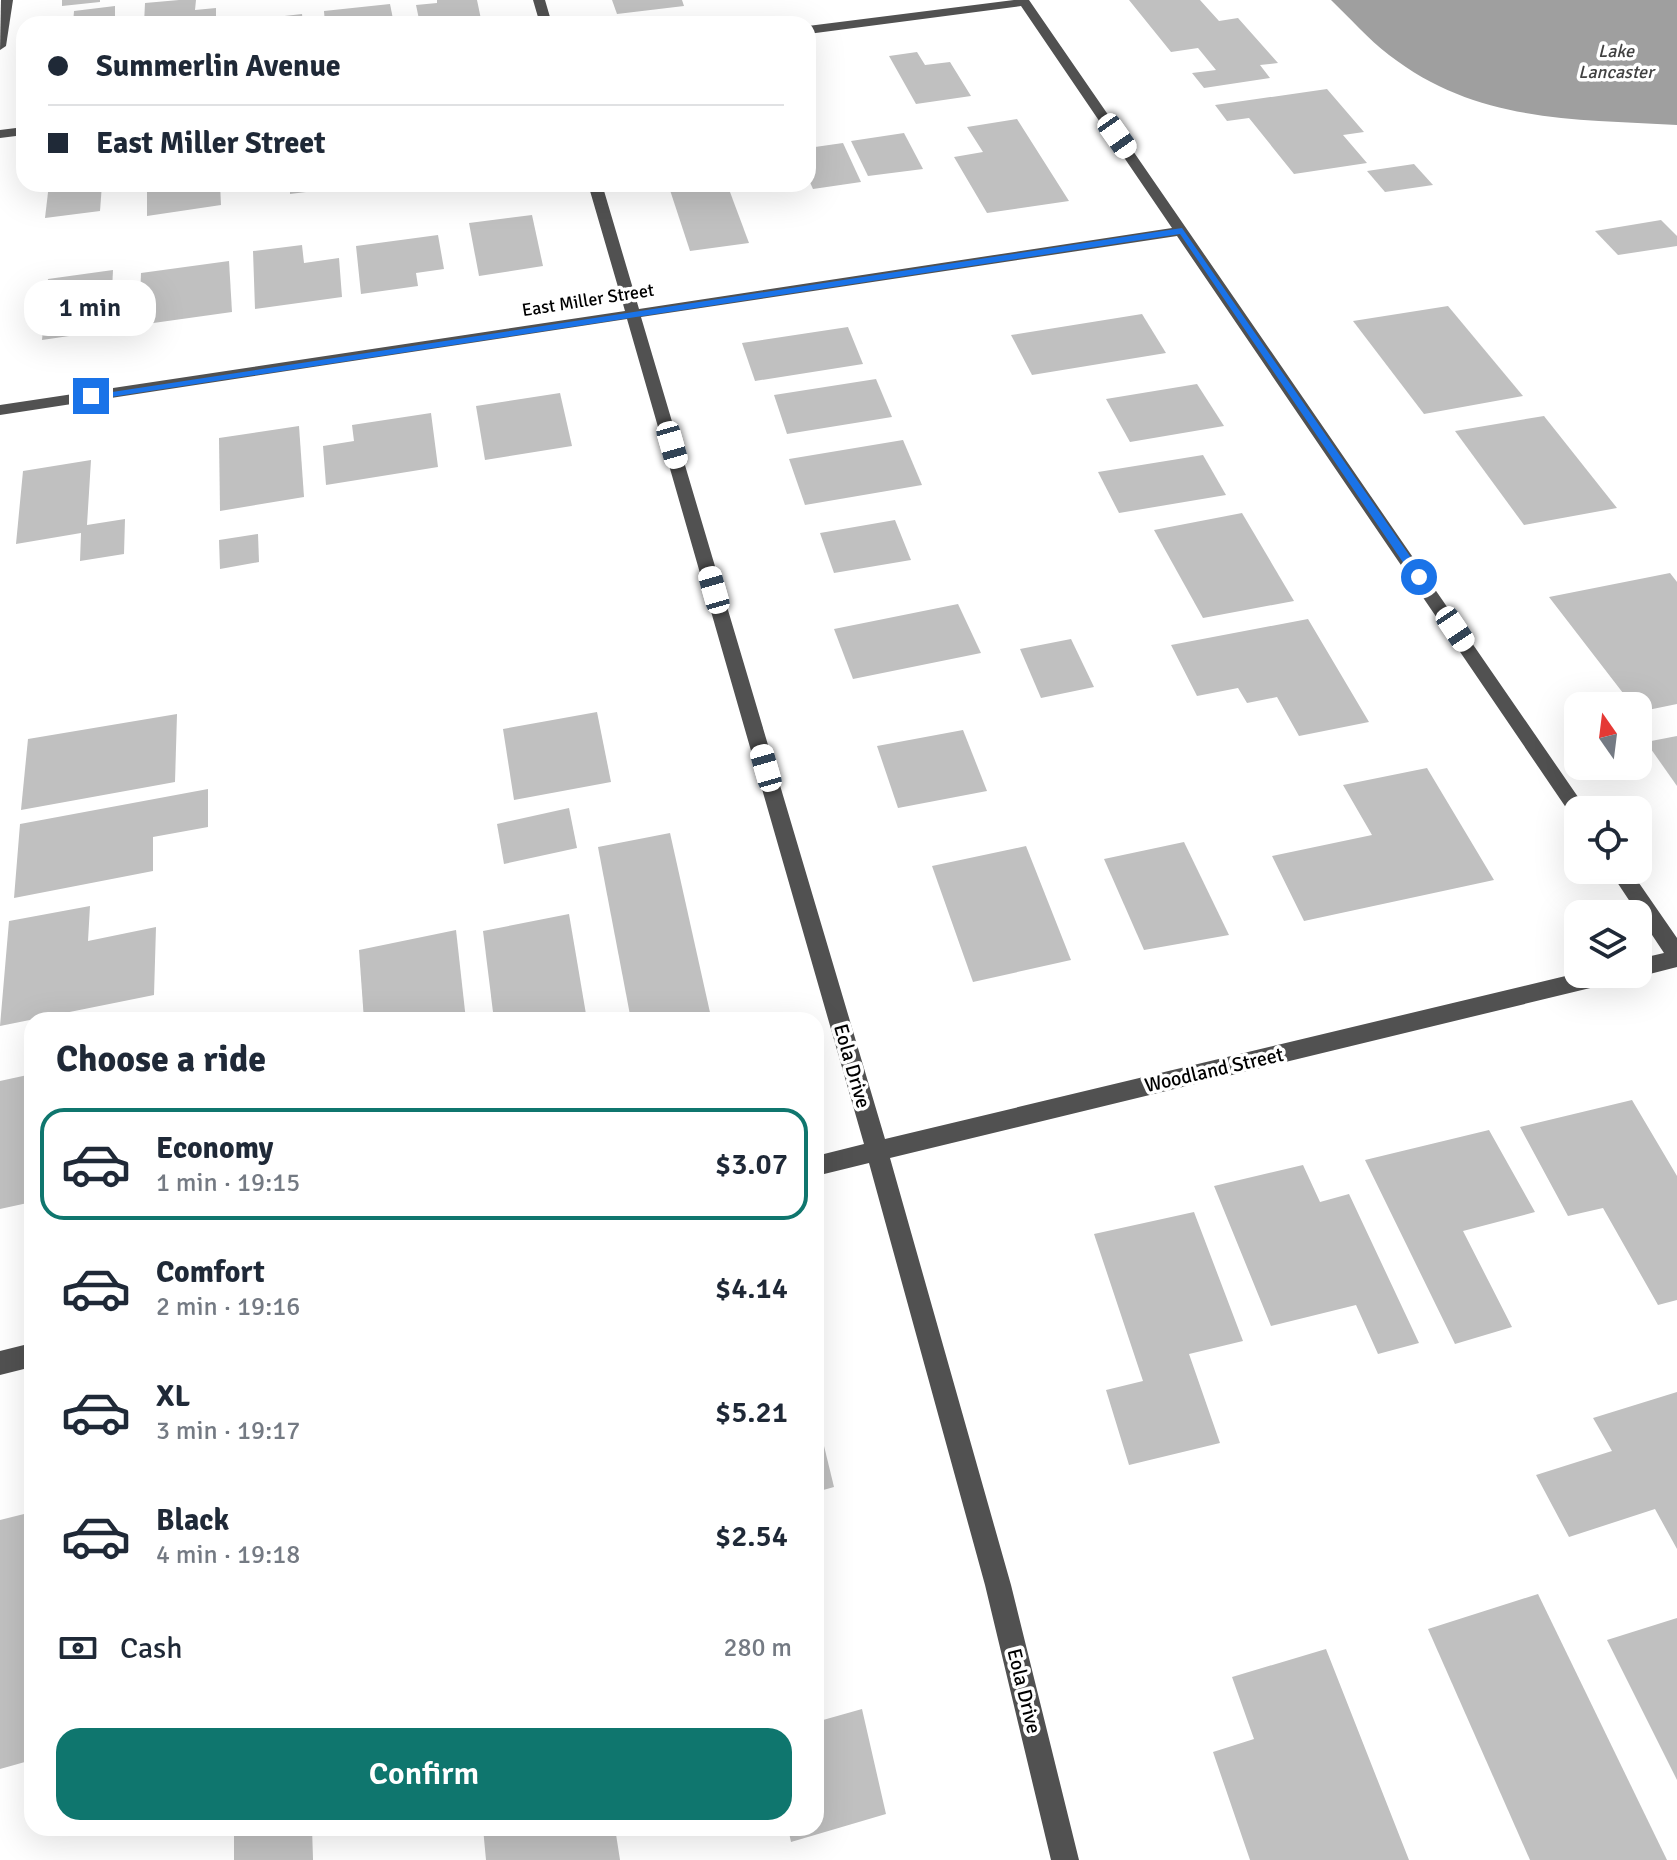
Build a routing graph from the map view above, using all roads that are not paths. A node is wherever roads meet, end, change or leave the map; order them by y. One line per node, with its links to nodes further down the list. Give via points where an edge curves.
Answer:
1 (7, 0): 4 (street)
2 (1024, 1): 3 (street); 6 (street)
3 (816, 29)
4 (0, 46)
5 (597, 192): 7 (street, Eola Drive)
6 (1182, 231): 7 (street, East Miller Street); 9 (street)
7 (634, 314): 8 (street, East Miller Street); 14 (street, Eola Drive)
8 (0, 410)
9 (1568, 796)
10 (1628, 884): 11 (street)
11 (1677, 956): 12 (street)
12 (1652, 964)
13 (1564, 985): 14 (street, Woodland Street)
14 (877, 1151): 15 (street, Woodland Street); 18 (street, Eola Drive, via 998,1585)
15 (824, 1164)
16 (24, 1357): 17 (street)
17 (0, 1363)
18 (1065, 1860)

